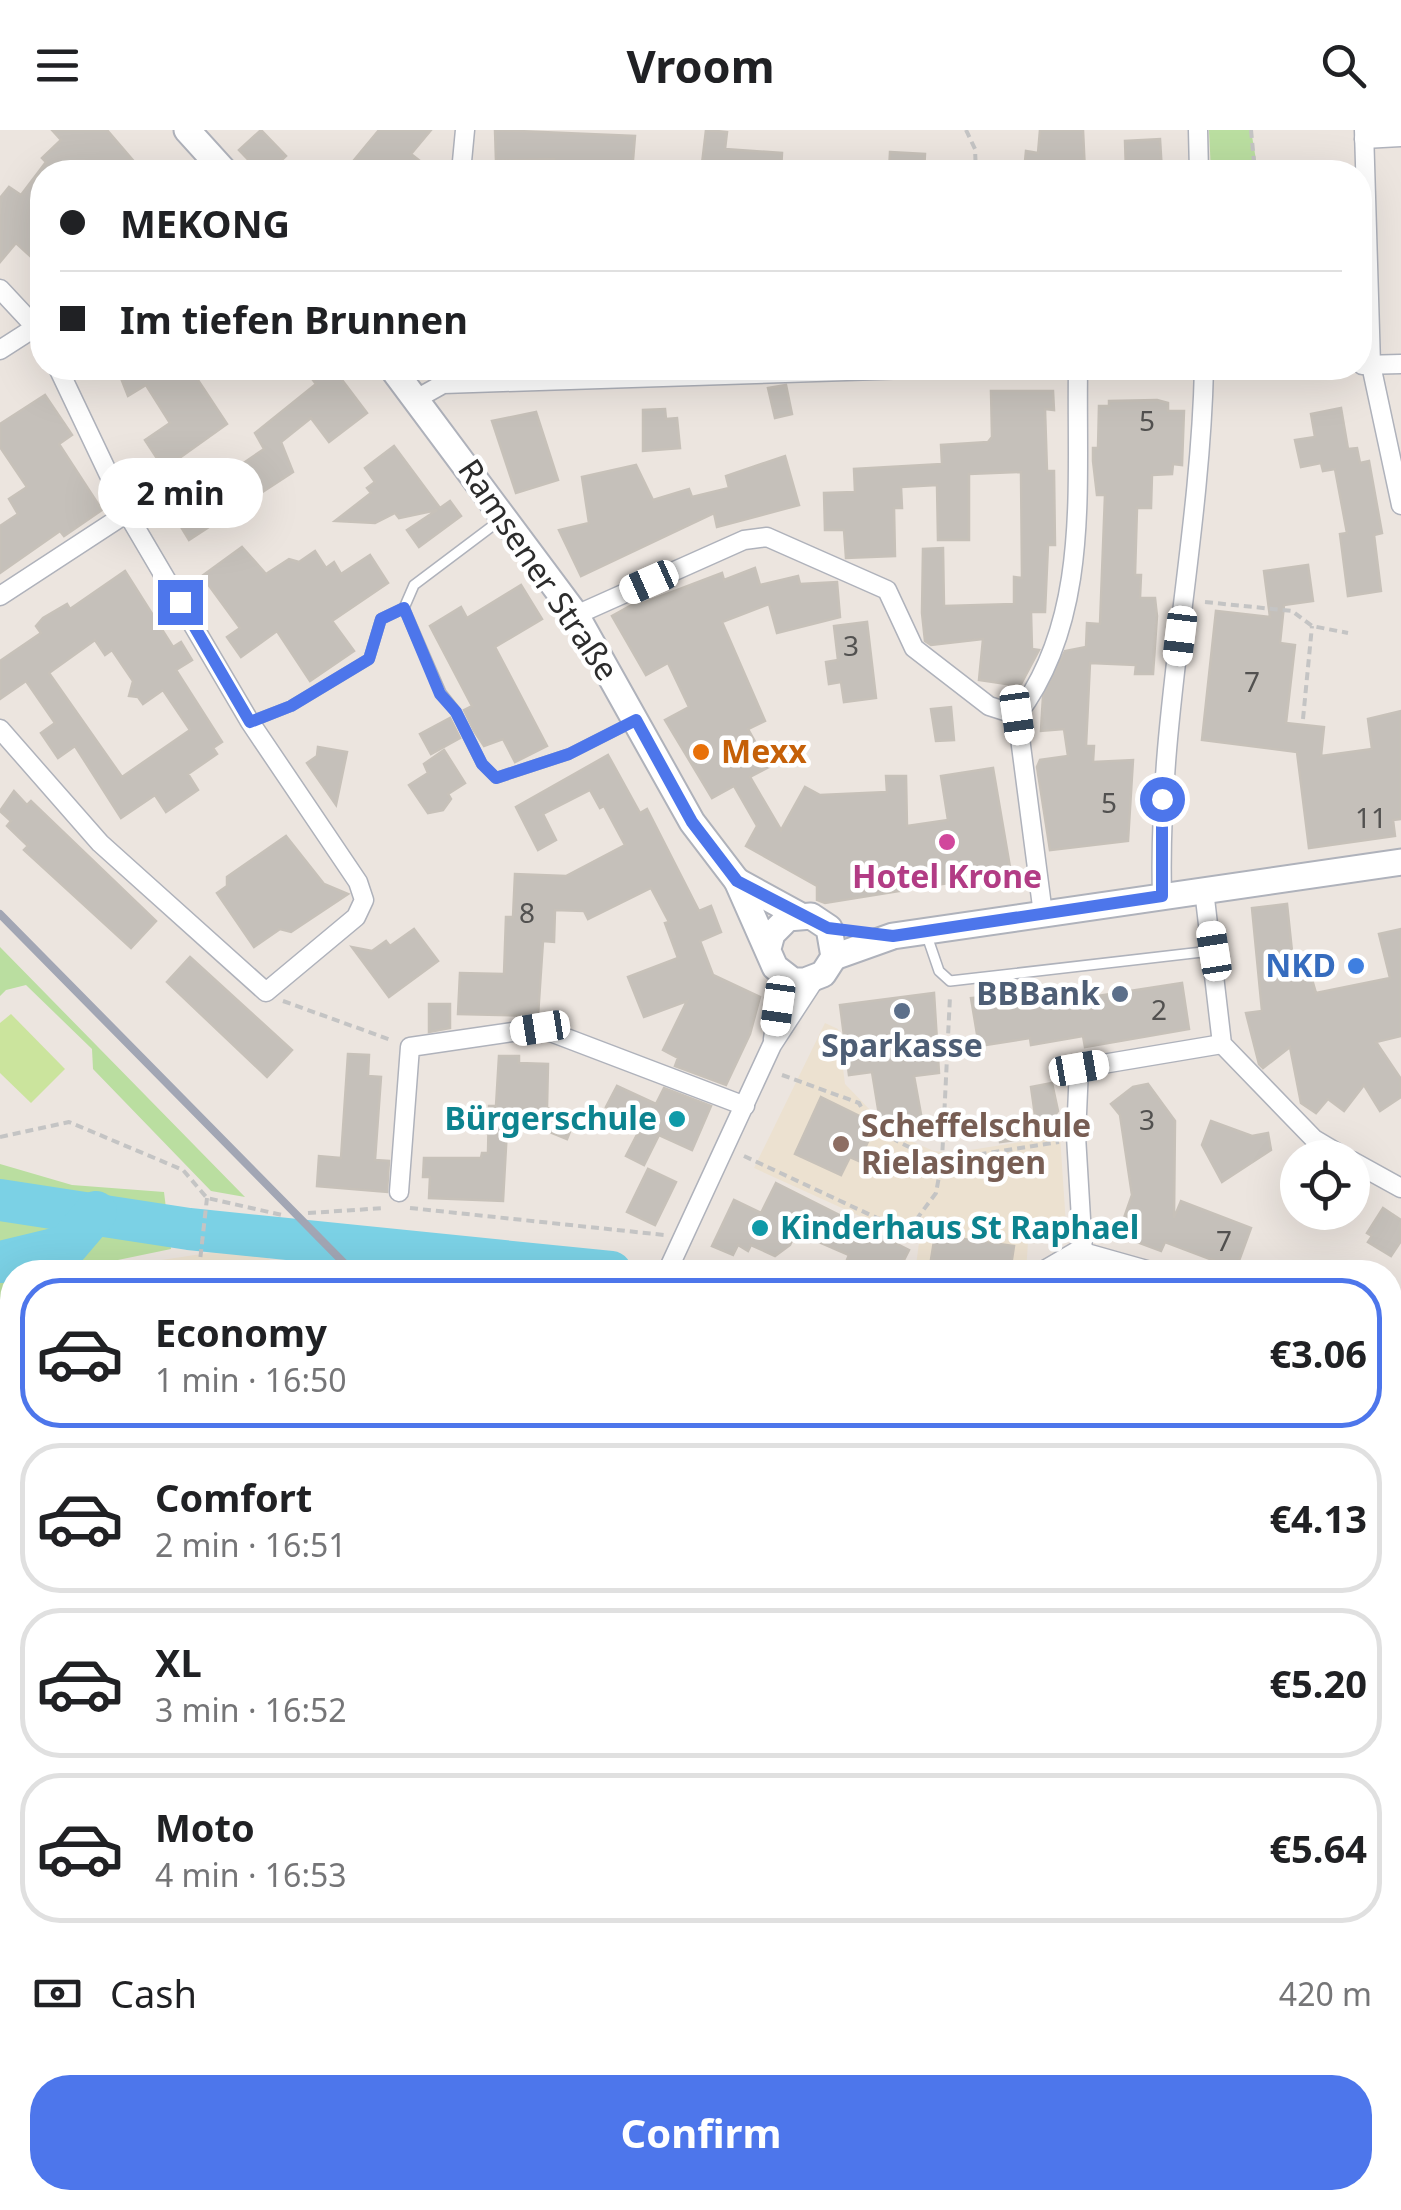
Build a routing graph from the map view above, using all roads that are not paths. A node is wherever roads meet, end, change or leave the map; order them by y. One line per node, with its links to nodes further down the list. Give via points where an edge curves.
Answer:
1 (187, 130): 6 (main road)
2 (465, 130): 7 (street)
3 (1198, 130): 8 (street)
4 (1364, 134): 5 (street); 9 (street)
5 (1401, 137)
6 (214, 160)
7 (463, 160)
8 (1199, 160)
9 (1364, 160)
10 (0, 289): 11 (street)
11 (30, 317)
12 (30, 333): 13 (street)
13 (0, 350)
14 (1372, 364): 15 (street)
15 (1401, 364)
16 (64, 380): 24 (street)
17 (402, 380): 22 (main road, Ramsener Straße)
18 (438, 380): 22 (street)
19 (1078, 380): 29 (street, via 1071,588 1035,691)
20 (1204, 380): 36 (street, via 1164,772)
21 (1369, 380): 23 (street)
22 (418, 398): 25 (main road, Ramsener Straße)
23 (1401, 504)
24 (127, 513): 26 (street); 31 (street)
25 (505, 517): 27 (lane, via 414,584); 28 (main road, Ramsener Straße)
26 (0, 596)
27 (404, 608): 30 (lane, via 440,694 496,778 569,754); 31 (lane, via 381,619 369,659 291,706)
28 (576, 615): 29 (street, via 744,540 778,538 887,590 914,648 989,706); 30 (main road, Ramsener Straße)
29 (1017, 715): 37 (street)
30 (636, 720): 34 (main road, Ramsener Straße, via 692,822)
31 (250, 722): 32 (street, via 364,900 356,917 266,992 100,843)
32 (0, 729)
33 (1401, 862): 35 (main road)
34 (737, 881): 38 (main road, Ramsener Straße); 42 (main road, Ramsener Straße)
35 (1204, 890): 36 (main road); 43 (street)
36 (1162, 896): 37 (main road)
37 (1043, 914): 40 (main road)
38 (800, 915): 39 (main road); 42 (main road, via 779,925)
39 (828, 928): 41 (main road); 44 (main road)
40 (926, 931): 41 (main road); 43 (lane, via 939,971 950,981)
41 (893, 936): 44 (main road)
42 (769, 945): 45 (main road)
43 (1214, 951): 48 (street)
44 (834, 957): 46 (main road)
45 (783, 975): 46 (main road); 47 (street)
46 (814, 979): 47 (street)
47 (772, 1044): 49 (street)
48 (1222, 1044): 50 (street); 54 (street, via 1079,1068)
49 (745, 1106): 53 (street, via 540,1028 410,1047); 55 (street)
50 (1316, 1140)
51 (1370, 1171): 52 (street)
52 (1401, 1188)
53 (399, 1192)
54 (1082, 1248): 56 (street); 57 (street)
55 (673, 1260)
56 (1062, 1260)
57 (1118, 1260)

